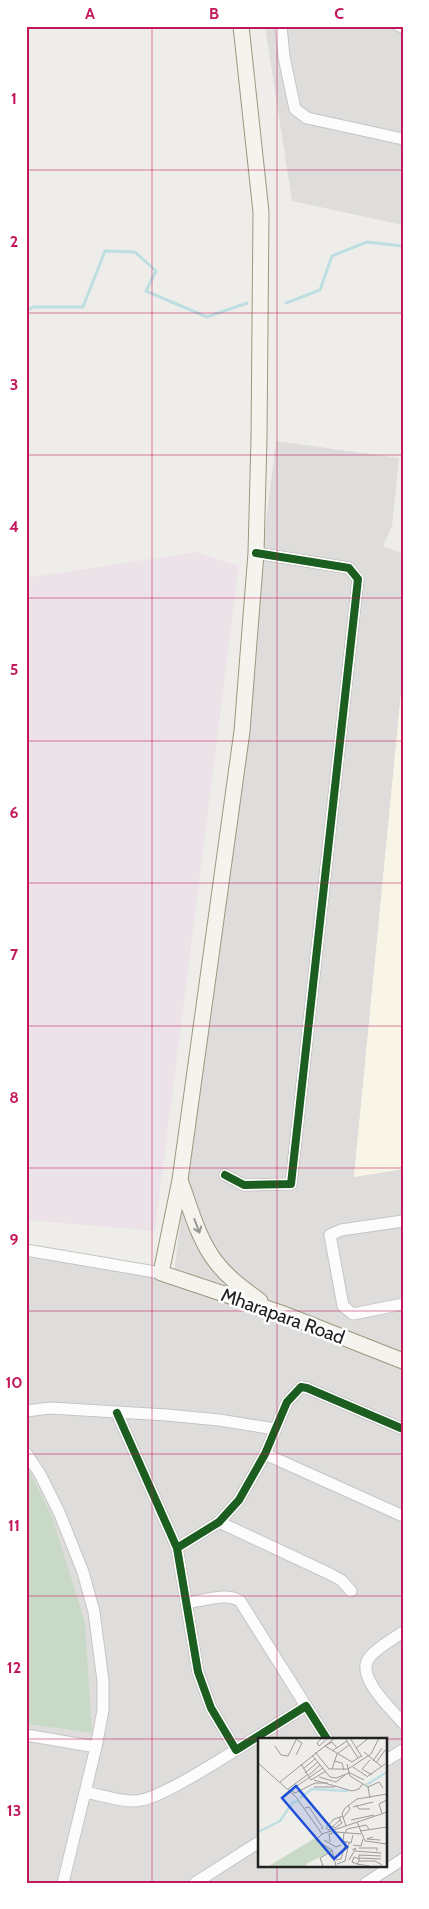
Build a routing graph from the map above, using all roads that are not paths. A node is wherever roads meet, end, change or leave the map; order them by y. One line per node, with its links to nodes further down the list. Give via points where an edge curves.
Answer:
1 (241, 26): 4 (main road, via 260,212 260,438)
2 (281, 26): 3 (street, via 294,109 307,118)
3 (403, 139)
4 (256, 553): 5 (street, via 349,568 358,579 291,1184 244,1185); 6 (main road, via 242,731)
5 (226, 1175)
6 (180, 1180): 9 (main road); 11 (main road, one-way to 11, via 201,1236 216,1261 245,1290)
7 (403, 1221): 10 (street, via 341,1230 330,1236 347,1311 352,1314)
8 (26, 1250): 9 (street)
9 (161, 1273): 11 (main road, Mharapara Road)
10 (403, 1304)
11 (281, 1313): 12 (main road, Mharapara Road)
12 (403, 1361)
13 (26, 1411): 14 (street, via 50,1408)
14 (117, 1413): 15 (street, via 218,1420); 21 (street)
15 (276, 1429): 16 (street, via 288,1402 301,1388 307,1388); 18 (street)
16 (403, 1429)
17 (26, 1453): 29 (street, via 59,1512 83,1572 94,1612 103,1681 103,1710)
18 (265, 1454): 19 (street); 20 (street, via 239,1500)
19 (403, 1516)
20 (219, 1522): 21 (street); 22 (street, via 328,1572 342,1580)
21 (177, 1548): 23 (street)
22 (351, 1591)
23 (187, 1603): 25 (street, via 216,1598 240,1601); 30 (street, via 204,1692)
24 (403, 1632): 26 (street, via 368,1659 365,1668 376,1692)
25 (306, 1706): 28 (street); 30 (street)
26 (403, 1723)
27 (26, 1735): 29 (street)
28 (326, 1738)
29 (96, 1748): 33 (street)
30 (236, 1750): 33 (street, via 144,1800 126,1801)
31 (403, 1750): 32 (street)
32 (386, 1760)
33 (85, 1792): 36 (street)
34 (258, 1843): 37 (street)
35 (403, 1859): 38 (street)
36 (63, 1883)
37 (195, 1883)
38 (366, 1883)

